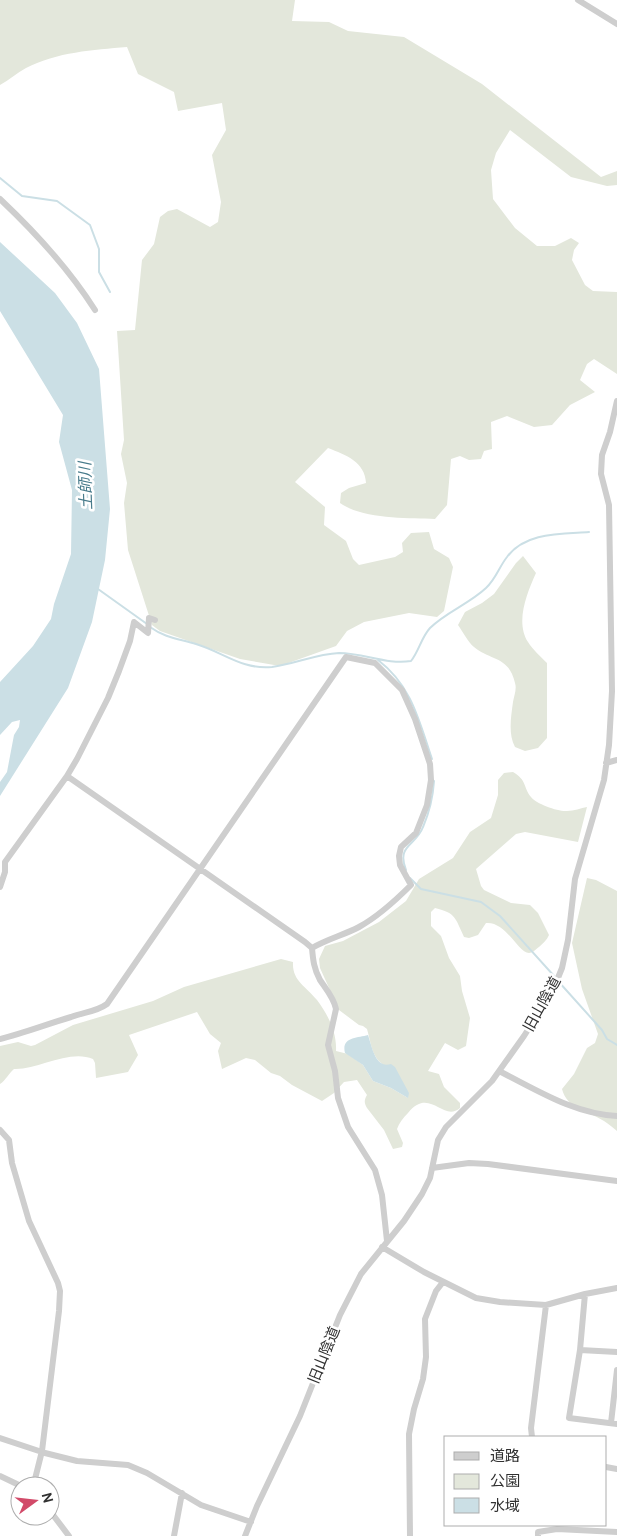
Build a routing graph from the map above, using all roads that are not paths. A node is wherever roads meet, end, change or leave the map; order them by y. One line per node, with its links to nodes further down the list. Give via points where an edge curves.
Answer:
1 (578, 0): 2 (street)
2 (617, 24)
3 (0, 199): 4 (street, via 71,274)
4 (95, 310)
5 (617, 401): 6 (street, 旧山陰道)
6 (614, 433): 9 (street, 旧山陰道, via 602,455 601,474 609,505 612,631 612,691)
7 (155, 620): 10 (street, via 149,618 148,633 134,622 130,642 108,698)
8 (617, 760): 9 (street)
9 (606, 763): 15 (street, 旧山陰道, via 575,880 562,968 524,1036)
10 (67, 776): 11 (street); 12 (street, via 5,862)
11 (200, 869): 13 (street); 13 (street, via 346,657 375,663 402,690 430,764 427,805 416,833 401,847 399,856 400,865 411,884 385,909 359,927); 14 (street, via 100,1010)
12 (0, 886)
13 (312, 948): 20 (street, via 314,965 335,1003 328,1044 340,1104 348,1127 375,1170 382,1195)
14 (0, 1039)
15 (499, 1071): 16 (street, via 566,1105); 18 (street, 旧山陰道, via 446,1127 438,1140)
16 (617, 1116)
17 (0, 1130): 32 (street, via 9,1140 12,1163 29,1221 60,1291)
18 (432, 1168): 19 (street, via 488,1164); 20 (street, 旧山陰道, via 422,1194)
19 (617, 1181)
20 (387, 1241): 21 (street, 旧山陰道)
21 (382, 1247): 22 (street); 35 (street, 旧山陰道, via 361,1274 340,1314 300,1416)
22 (443, 1282): 25 (street, via 476,1298); 42 (street, via 425,1319 423,1379 408,1434)
23 (617, 1288): 24 (street)
24 (586, 1294): 25 (street); 26 (street)
25 (546, 1305): 30 (street)
26 (580, 1350): 27 (street); 29 (street, via 569,1418)
27 (617, 1352)
28 (617, 1370): 29 (street)
29 (614, 1424)
30 (532, 1436)
31 (0, 1438): 32 (street)
32 (42, 1451): 33 (street); 34 (street, via 77,1461 128,1465)
33 (37, 1476)
34 (182, 1493): 35 (street, via 201,1505); 40 (street)
35 (251, 1522): 41 (street, 旧山陰道)
36 (60, 1524): 39 (street)
37 (617, 1532): 38 (street)
38 (579, 1533): 43 (street, via 557,1529 538,1532)
39 (69, 1536)
40 (174, 1536)
41 (246, 1536)
42 (410, 1536)
43 (538, 1536)

